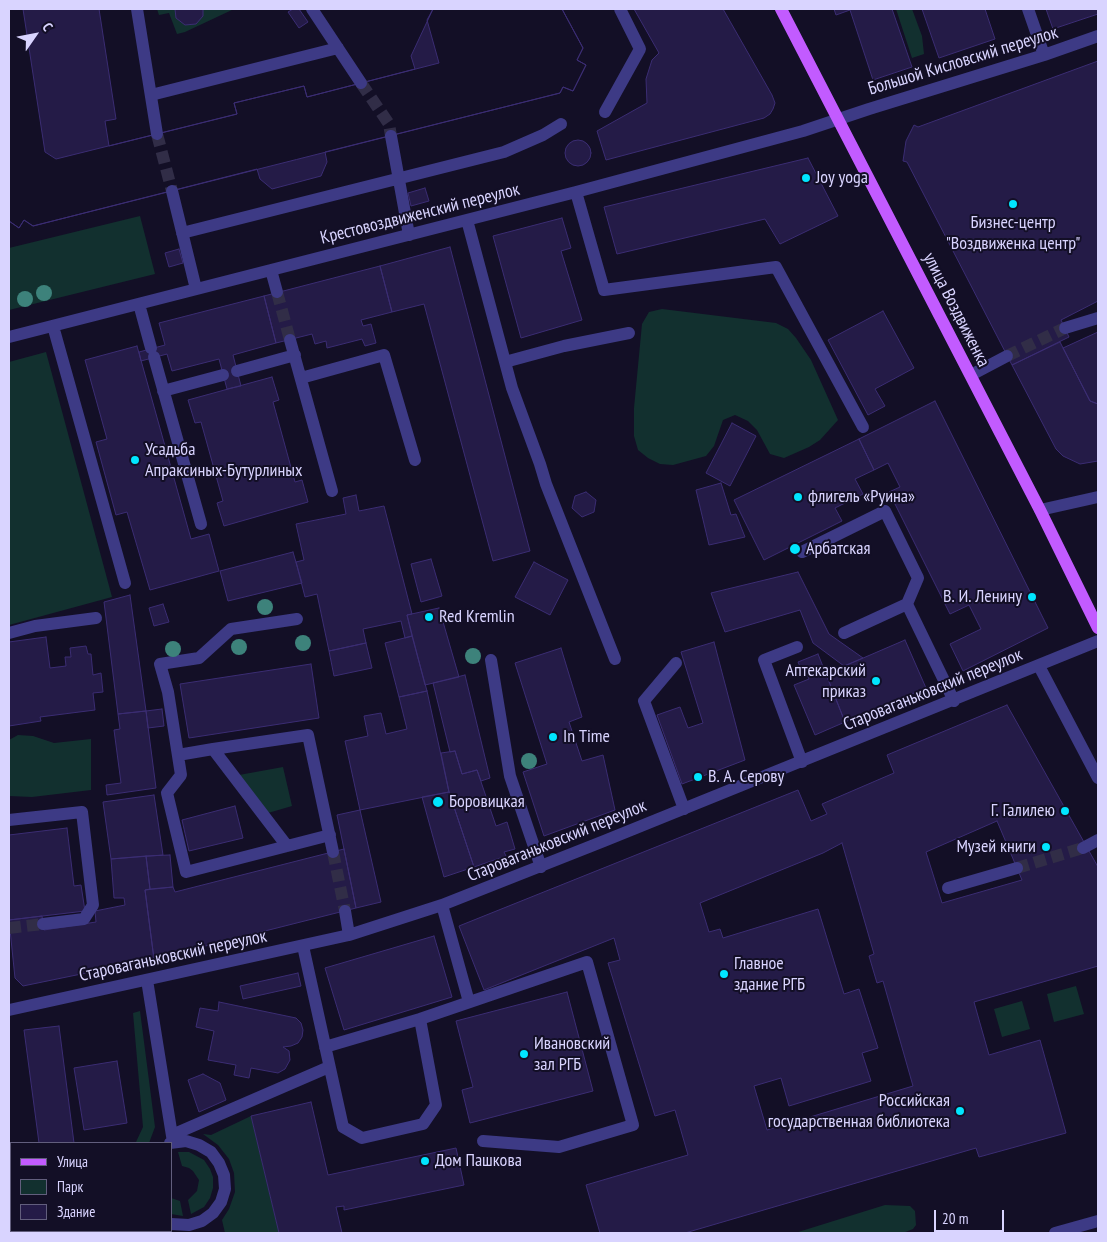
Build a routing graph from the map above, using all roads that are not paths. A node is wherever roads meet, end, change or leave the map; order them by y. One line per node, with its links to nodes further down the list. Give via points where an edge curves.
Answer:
1 (137, 9): 10 (street)
2 (312, 9): 7 (street)
3 (620, 9): 11 (street, via 640,49)
4 (781, 9): 12 (main road, улица Воздвиженка)
5 (1028, 9): 8 (street)
6 (1098, 36): 8 (street, Большой Кисловский переулок)
7 (338, 48): 9 (street); 10 (street)
8 (1044, 55): 12 (street, Большой Кисловский переулок)
9 (361, 83)
10 (151, 95): 14 (street)
11 (604, 112)
12 (839, 121): 18 (street, Крестовоздвиженский переулок); 37 (main road, улица Воздвиженка)
13 (561, 124): 16 (street, via 504,152)
14 (157, 134)
15 (391, 136): 16 (street)
16 (398, 178): 20 (street); 21 (street)
17 (172, 191): 20 (street)
18 (576, 192): 19 (street, Крестовоздвиженский переулок); 40 (street, via 604,290 776,267)
19 (468, 220): 21 (street, Крестовоздвиженский переулок); 34 (street)
20 (182, 233): 23 (street)
21 (408, 234): 22 (street, Крестовоздвиженский переулок)
22 (271, 270): 23 (street, Крестовоздвиженский переулок); 24 (street)
23 (196, 289): 25 (street, Крестовоздвиженский переулок)
24 (277, 292)
25 (138, 304): 27 (street, Крестовоздвиженский переулок); 39 (street)
26 (1098, 318): 28 (street)
27 (52, 326): 30 (street, Крестовоздвиженский переулок); 47 (street)
28 (1065, 328)
29 (628, 333): 34 (street)
30 (9, 337)
31 (290, 340): 32 (street)
32 (295, 355): 35 (street); 38 (street)
33 (1007, 356): 37 (street)
34 (505, 362): 56 (street, via 546,484)
35 (237, 371)
36 (223, 375): 39 (street)
37 (971, 375): 44 (main road, улица Воздвиженка)
38 (301, 378): 41 (street, via 384,354); 42 (street)
39 (163, 391): 45 (street)
40 (863, 426)
41 (414, 460)
42 (332, 491)
43 (1098, 497): 44 (street)
44 (1040, 510): 51 (main road, улица Воздвиженка)
45 (201, 524)
46 (802, 552): 48 (street, via 885,511 918,578)
47 (125, 584)
48 (907, 604): 53 (street); 60 (street)
49 (96, 618): 52 (street)
50 (297, 619): 62 (street, via 231,629 199,658 160,664)
51 (1098, 628)
52 (9, 633)
53 (844, 633)
54 (1098, 641): 59 (street, Староваганьковский переулок)
55 (797, 647): 63 (street, via 764,660)
56 (615, 659)
57 (491, 660): 72 (street, via 510,776)
58 (676, 663): 65 (street, via 644,701)
59 (1039, 666): 60 (street, Староваганьковский переулок); 64 (street)
60 (954, 701): 63 (street, Староваганьковский переулок)
61 (213, 749): 62 (street); 67 (street, via 308,734); 69 (street)
62 (178, 755): 69 (street, via 182,775 167,793 186,872)
63 (802, 762): 65 (street, Староваганьковский переулок)
64 (1098, 778)
65 (684, 809): 72 (street, Староваганьковский переулок)
66 (9, 820): 77 (street, via 82,812 93,905 84,919)
67 (330, 835): 69 (street); 71 (street)
68 (1098, 840): 70 (street)
69 (286, 846)
70 (1083, 848)
71 (333, 852)
72 (540, 867): 75 (street, Староваганьковский переулок)
73 (1017, 868): 74 (street)
74 (948, 888)
75 (442, 905): 78 (street, Староваганьковский переулок); 81 (street)
76 (345, 912): 78 (street)
77 (43, 924)
78 (349, 935): 79 (street, Староваганьковский переулок)
79 (303, 946): 80 (street, Староваганьковский переулок); 84 (street)
80 (147, 980): 82 (street, Староваганьковский переулок); 86 (street)
81 (469, 1002): 83 (street); 87 (street, via 587,962 633,1125 559,1147)
82 (9, 1010)
83 (420, 1019): 84 (street); 85 (street, via 436,1105 422,1124 362,1138 343,1127)
84 (325, 1046): 85 (street)
85 (329, 1067): 86 (street)
86 (172, 1140): 90 (street, via 200,1145 211,1152 224,1175 221,1202 213,1213 189,1225)
87 (483, 1142)
88 (1098, 1221): 92 (street)
89 (9, 1223): 91 (main road)
90 (172, 1224)
91 (10, 1233)
92 (1055, 1233)

